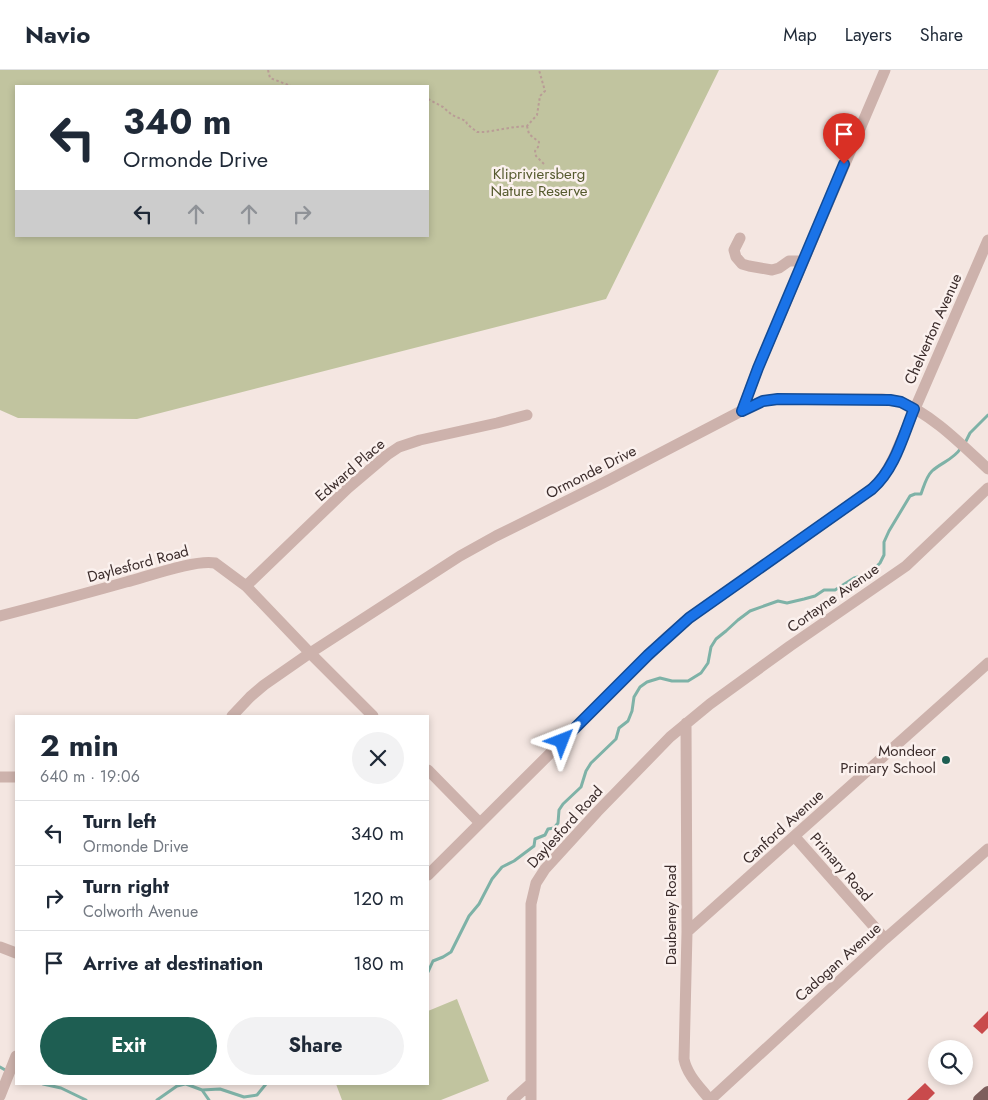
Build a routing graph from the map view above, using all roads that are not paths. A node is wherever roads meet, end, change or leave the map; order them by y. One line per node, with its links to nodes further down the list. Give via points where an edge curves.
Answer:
1 (885, 70): 4 (street)
2 (740, 238): 4 (street, via 734,250 742,264 772,270 789,261)
3 (988, 240): 5 (street, Chelverton Avenue)
4 (803, 261): 6 (street)
5 (914, 409): 6 (street, Ormonde Drive, via 890,400 786,399 763,401); 8 (street, Ormonde Drive, via 932,420); 20 (street, Chelverton Avenue, via 894,458 878,484 689,618)
6 (742, 411): 12 (street, Ormonde Drive, via 460,556)
7 (527, 415): 10 (street, Edward Place, via 399,447 348,488)
8 (988, 469)
9 (988, 488): 16 (street, Cortayne Avenue, via 906,566)
10 (246, 586): 11 (street, Daylesford Road, via 220,566 208,562); 12 (street, Daylesford Road)
11 (0, 616)
12 (310, 653): 14 (street, Ormonde Drive, via 264,685); 15 (street, Daylesford Road)
13 (988, 663): 21 (street, Canford Avenue)
14 (233, 715)
15 (373, 715)
16 (686, 723): 24 (street, Daubeney Road); 29 (street, Daylesford Road, via 597,812 536,883 531,904)
17 (429, 771): 20 (street)
18 (0, 777): 19 (street)
19 (15, 777)
20 (480, 823): 23 (street, Chelverton Avenue)
21 (795, 837): 24 (street, Canford Avenue); 25 (street, Primary Road)
22 (988, 849): 25 (street, Cadogan Avenue)
23 (429, 874)
24 (687, 932): 34 (street, Daubeney Road, via 684,1059 690,1074)
25 (885, 939): 34 (street, Cadogan Avenue)
26 (0, 947): 27 (street)
27 (15, 953)
28 (15, 1058): 31 (street)
29 (530, 1084): 32 (street); 33 (street, Daylesford Road)
30 (988, 1092): 35 (main road)
31 (1, 1093)
32 (512, 1100)
33 (531, 1100)
34 (710, 1100)
35 (979, 1100)

